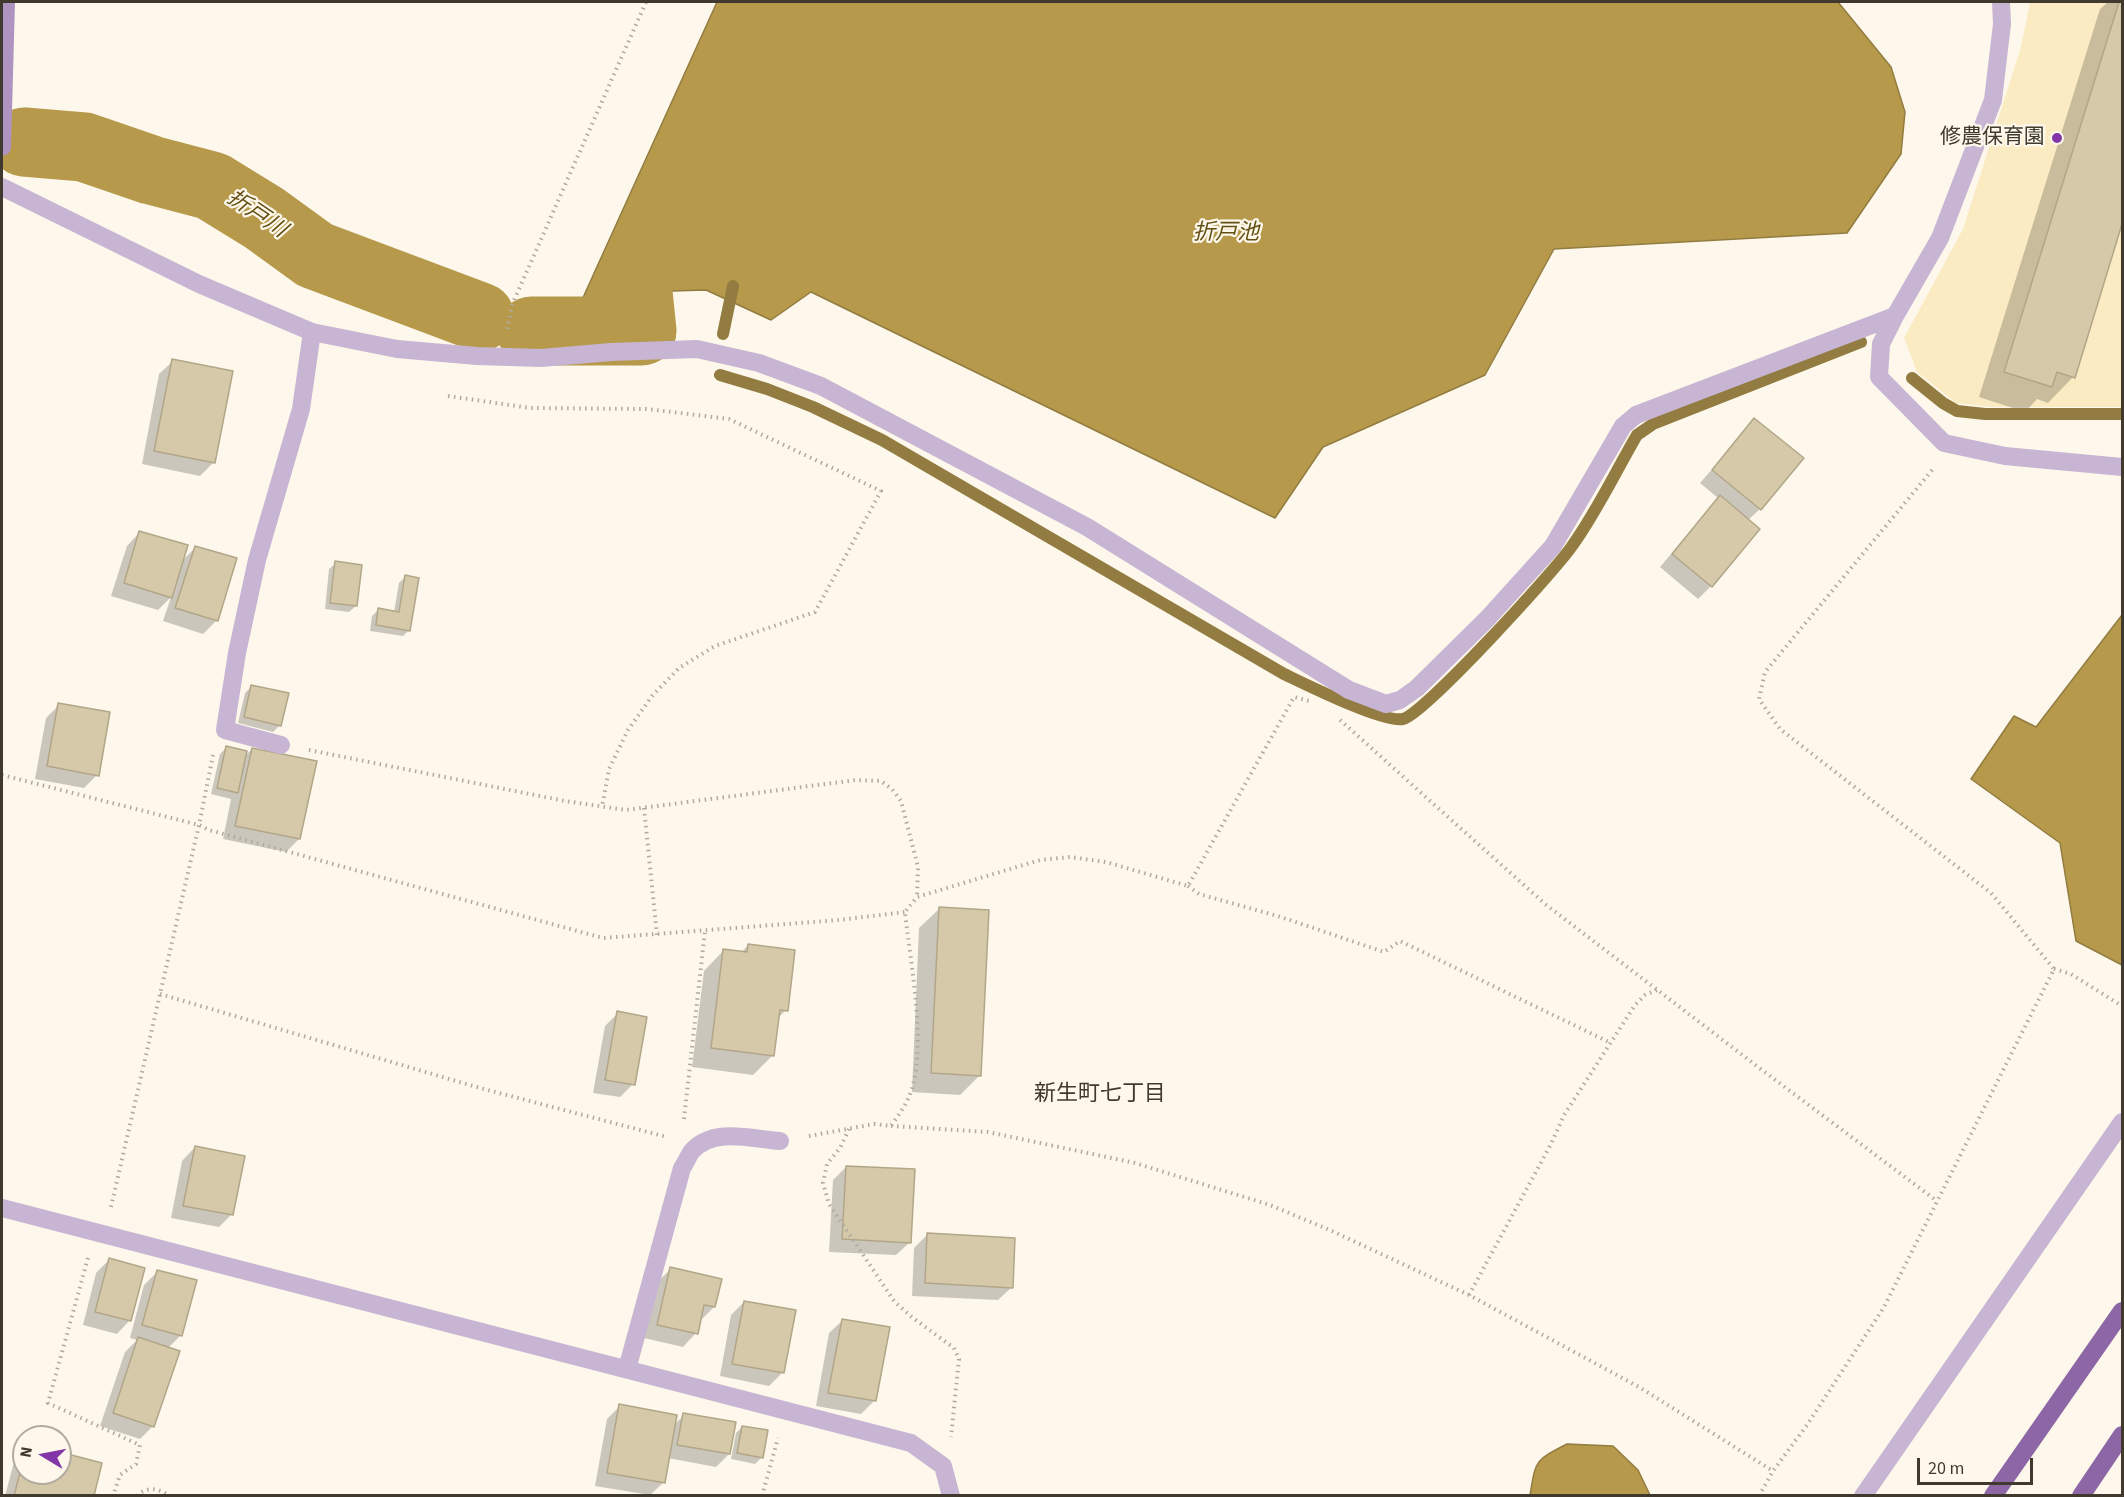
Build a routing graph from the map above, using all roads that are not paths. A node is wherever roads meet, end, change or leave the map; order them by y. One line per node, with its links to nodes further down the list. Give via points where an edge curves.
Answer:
1 (6, 2): 3 (main road)
2 (2001, 2): 5 (street, via 1993,100 1940,238)
3 (2, 147)
4 (2, 187): 6 (street, via 199,284)
5 (1895, 316): 6 (street, via 1636,415 1623,426 1553,546 1487,620 1417,688 1386,704 1349,690 1087,527 821,386 759,363 697,349 540,358 477,356 397,349); 7 (street, via 1881,344 1879,377 1944,443 2005,456)
6 (312, 332): 8 (street, via 301,409 257,560 225,730)
7 (2122, 467)
8 (281, 745)
9 (2122, 1122): 16 (street)
10 (780, 1141): 13 (street, via 721,1136 687,1146)
11 (2, 1208): 13 (street)
12 (2122, 1311): 17 (highway)
13 (627, 1369): 15 (street, via 911,1443 944,1466)
14 (2122, 1435): 18 (highway)
15 (951, 1496)
16 (1863, 1496)
17 (1993, 1496)
18 (2080, 1496)

